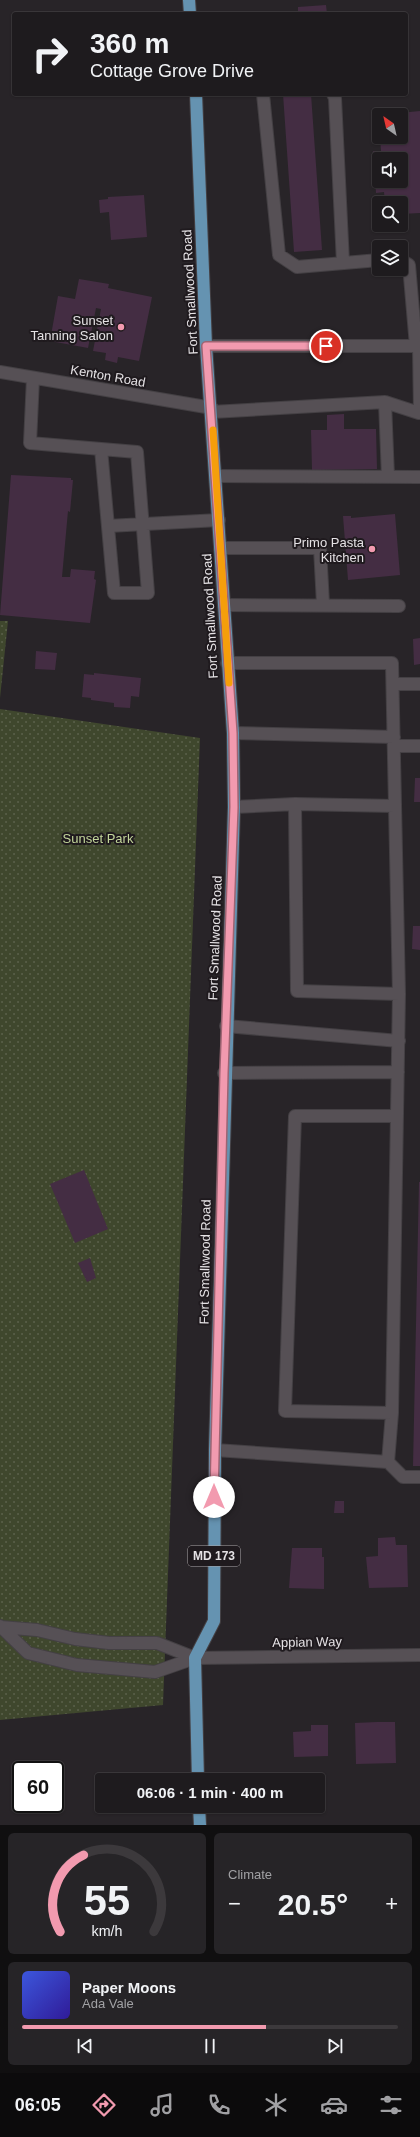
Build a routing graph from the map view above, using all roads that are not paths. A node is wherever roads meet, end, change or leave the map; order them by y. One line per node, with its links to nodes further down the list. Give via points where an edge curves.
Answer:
1 (189, 0): 2 (main road)
2 (190, 12)
3 (196, 96): 9 (main road, Fort Smallwood Road / MD 173)
4 (263, 96): 7 (street, via 278,255 297,267)
5 (334, 96): 7 (street)
6 (372, 261): 7 (street)
7 (343, 263)
8 (408, 264): 10 (street)
9 (206, 346): 10 (street); 14 (main road, Fort Smallwood Road / MD 173)
10 (418, 346): 15 (street)
11 (0, 372): 12 (street, Kenton Road)
12 (33, 378): 14 (street, Kenton Road); 16 (street, via 30,443)
13 (385, 402): 14 (street, Kenton Road); 15 (street); 18 (street)
14 (212, 410): 17 (main road, Fort Smallwood Road / MD 173)
15 (420, 413)
16 (101, 449): 21 (street, via 137,452); 22 (street)
17 (216, 476): 18 (street); 20 (main road, Fort Smallwood Road / MD 173)
18 (388, 477): 19 (street)
19 (420, 477)
20 (219, 520): 21 (street); 23 (main road, Fort Smallwood Road / MD 173)
21 (142, 525): 22 (street); 22 (street, via 148,593 114,593)
22 (108, 526)
23 (220, 548): 24 (street, via 320,548); 25 (main road, Fort Smallwood Road / MD 173)
24 (323, 604): 25 (street); 26 (street)
25 (224, 605): 27 (main road, Fort Smallwood Road / MD 173)
26 (399, 606)
27 (227, 663): 28 (street, via 392,663); 30 (main road, Fort Smallwood Road / MD 173)
28 (392, 684): 29 (street); 31 (street)
29 (420, 684)
30 (233, 733): 31 (street); 35 (main road, Fort Smallwood Road / MD 173)
31 (394, 741): 32 (street); 34 (street)
32 (420, 746)
33 (295, 804): 34 (street); 35 (street); 36 (street, via 297,991)
34 (395, 806): 36 (street)
35 (234, 807): 37 (main road, Fort Smallwood Road / MD 173)
36 (400, 994): 38 (street)
37 (226, 1026): 38 (street); 40 (main road, Fort Smallwood Road / MD 173)
38 (399, 1041): 39 (street)
39 (398, 1072): 40 (street); 41 (street)
40 (224, 1073): 43 (main road, Fort Smallwood Road / MD 173)
41 (397, 1116): 42 (street); 42 (street, via 295,1116 285,1411)
42 (392, 1413): 44 (street)
43 (214, 1450): 44 (street); 48 (main road, Fort Smallwood Road / MD 173, via 214,1620)
44 (388, 1462): 45 (street, via 403,1477)
45 (420, 1476)
46 (0, 1627): 48 (street, via 37,1630 109,1643 157,1643); 48 (street, via 28,1653 78,1665 155,1672)
47 (420, 1655): 48 (street, Appian Way)
48 (195, 1658): 49 (main road, Fort Smallwood Road / MD 173)
49 (198, 1773)
50 (199, 1813): 51 (main road)
51 (200, 1825)

